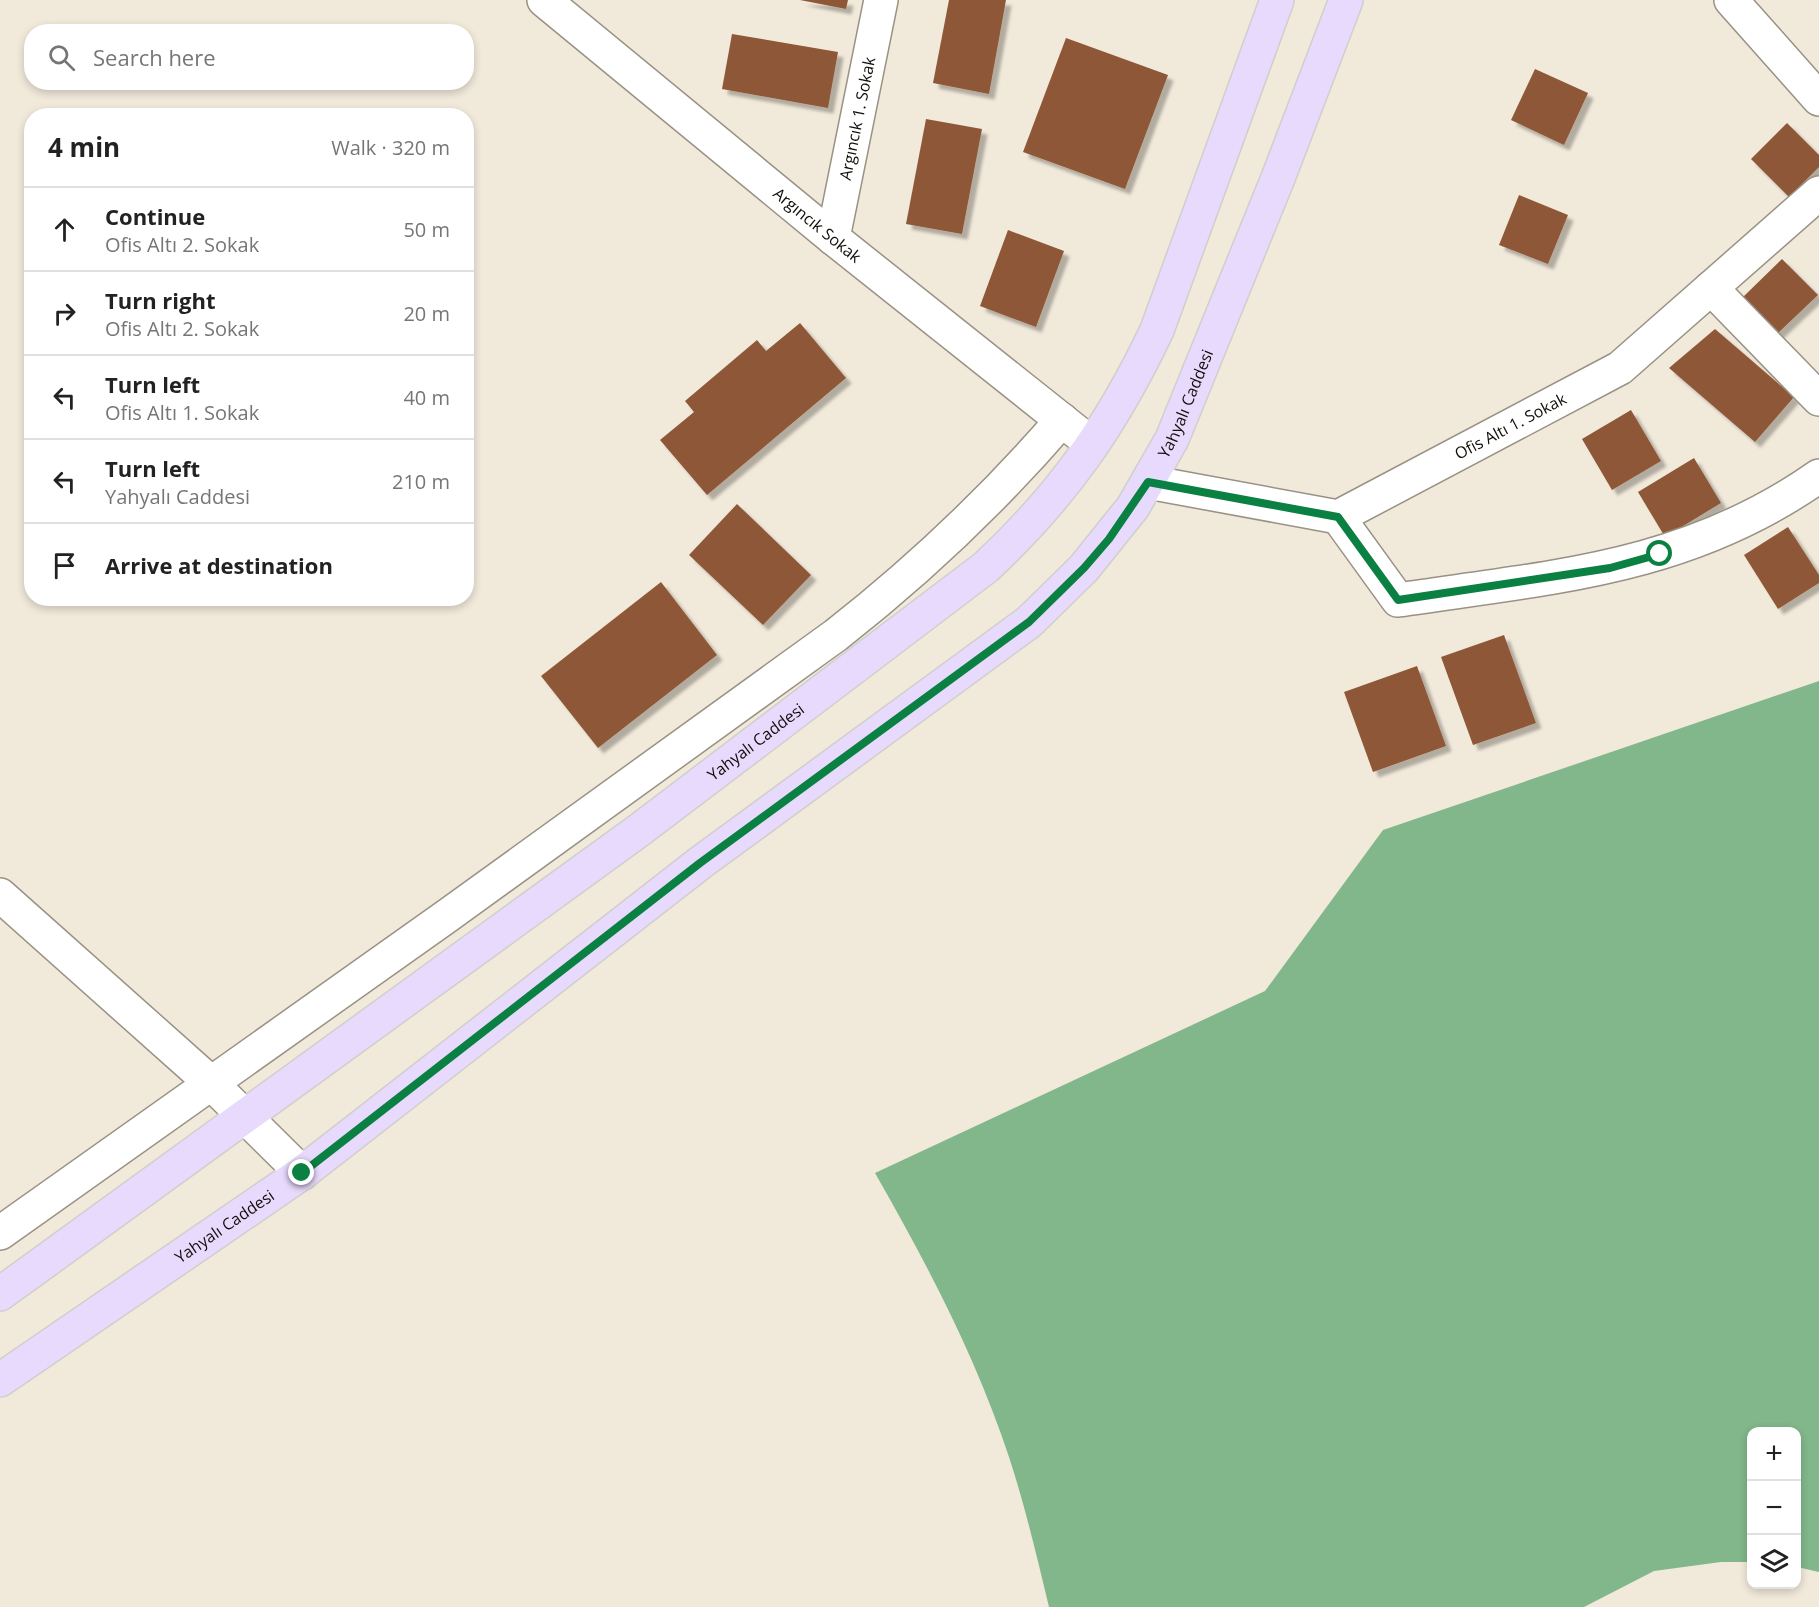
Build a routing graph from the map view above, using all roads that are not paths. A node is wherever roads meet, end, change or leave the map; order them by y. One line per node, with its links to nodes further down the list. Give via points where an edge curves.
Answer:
1 (544, 0): 8 (street, Argıncık Sokak)
2 (881, 0): 8 (street, Argıncık 1. Sokak)
3 (1277, 0): 12 (main road, Yahyalı Caddesi, via 1157,330 1134,378)
4 (1346, 0): 14 (main road, Yahyalı Caddesi, via 1172,439)
5 (1731, 0): 6 (street)
6 (1819, 99)
7 (1819, 193): 9 (street, Ofis Altı 1. Sokak)
8 (833, 238): 11 (street, Argıncık Sokak)
9 (1711, 288): 10 (street); 15 (street, Ofis Altı 1. Sokak, via 1620,368)
10 (1819, 399)
11 (1062, 420): 12 (street, Argıncık Sokak); 17 (street, via 978,512 885,597)
12 (1093, 445): 18 (main road, Yahyalı Caddesi, via 1049,503 986,567 638,831)
13 (1819, 476): 15 (street, via 1757,514 1710,537 1660,554 1600,570 1398,600)
14 (1148, 482): 15 (street); 19 (main road, Yahyalı Caddesi, via 1109,539 1029,622 700,863)
15 (1338, 517)
16 (0, 895): 17 (street)
17 (211, 1083): 18 (street); 20 (street)
18 (246, 1116): 19 (street); 21 (main road, Yahyalı Caddesi)
19 (302, 1173): 22 (main road, Yahyalı Caddesi)
20 (0, 1233)
21 (0, 1294)
22 (0, 1380)

